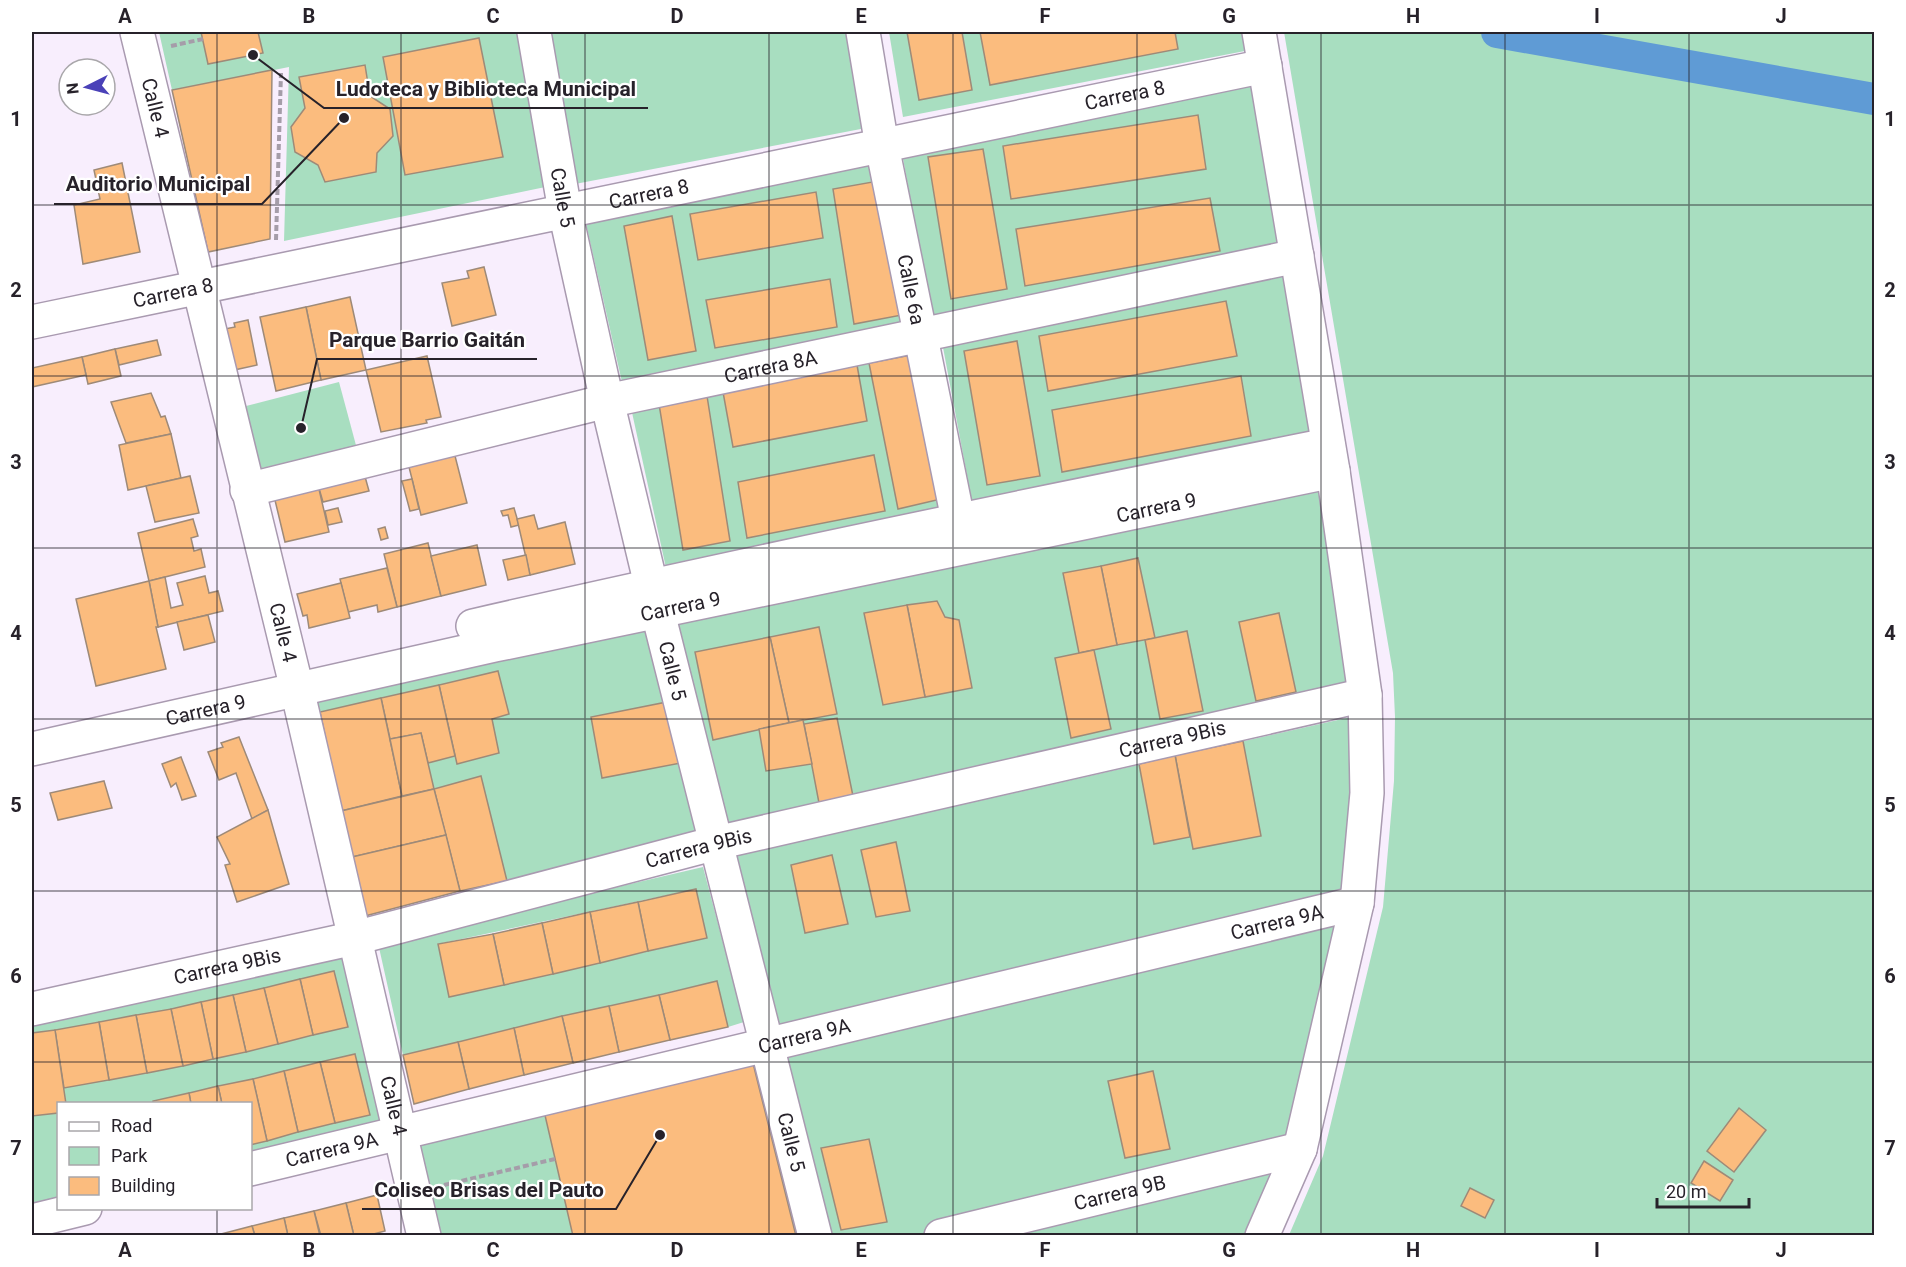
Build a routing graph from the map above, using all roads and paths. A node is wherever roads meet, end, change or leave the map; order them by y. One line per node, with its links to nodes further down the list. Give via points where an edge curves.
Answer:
1 (137, 32): 13 (street, Calle 4)
2 (534, 32): 10 (street, Calle 5)
3 (863, 32): 9 (street, Calle 6a)
4 (1259, 32): 7 (street)
5 (203, 39): 6 (path)
6 (164, 48)
7 (1265, 66): 9 (street, Carrera 8); 12 (street)
8 (281, 73): 11 (path)
9 (882, 146): 10 (street, Carrera 8); 15 (street, Calle 6a)
10 (565, 211): 13 (street, Carrera 8); 16 (street, Calle 5)
11 (276, 245)
12 (1297, 256): 15 (street, Carrera 8A); 17 (street)
13 (198, 286): 14 (street, Carrera 8); 18 (street, Calle 4)
14 (32, 322)
15 (921, 336): 16 (street, Carrera 8A); 19 (street, Calle 6a)
16 (607, 400): 18 (street, Carrera 8A); 20 (street, Calle 5)
17 (1331, 458): 19 (street, Carrera 9); 22 (street)
18 (247, 490): 21 (street, Calle 4)
19 (961, 533): 20 (street, Carrera 9)
20 (654, 598): 21 (street, Carrera 9, via 495,645); 25 (street, Calle 5)
21 (294, 679): 23 (street, Carrera 9); 24 (street, Carrera 9); 27 (street, Calle 4)
22 (1365, 695): 25 (street, Carrera 9Bis); 26 (street, via 1367,793)
23 (32, 726)
24 (32, 749)
25 (716, 843): 27 (street, Carrera 9Bis); 29 (street, Calle 5)
26 (1357, 903): 29 (street, Carrera 9A); 31 (street)
27 (355, 938): 28 (street, Carrera 9Bis); 30 (street, Calle 4)
28 (32, 1009)
29 (767, 1045): 30 (street, Carrera 9A); 38 (street, Calle 5)
30 (400, 1133): 33 (street, Carrera 9A); 34 (street, Calle 4)
31 (1300, 1149): 39 (street, Carrera 9B); 40 (street)
32 (555, 1159): 34 (path)
33 (252, 1169)
34 (414, 1192): 37 (street, Calle 4)
35 (81, 1210): 36 (street)
36 (32, 1221)
37 (424, 1236)
38 (815, 1236)
39 (941, 1236)
40 (1262, 1236)

